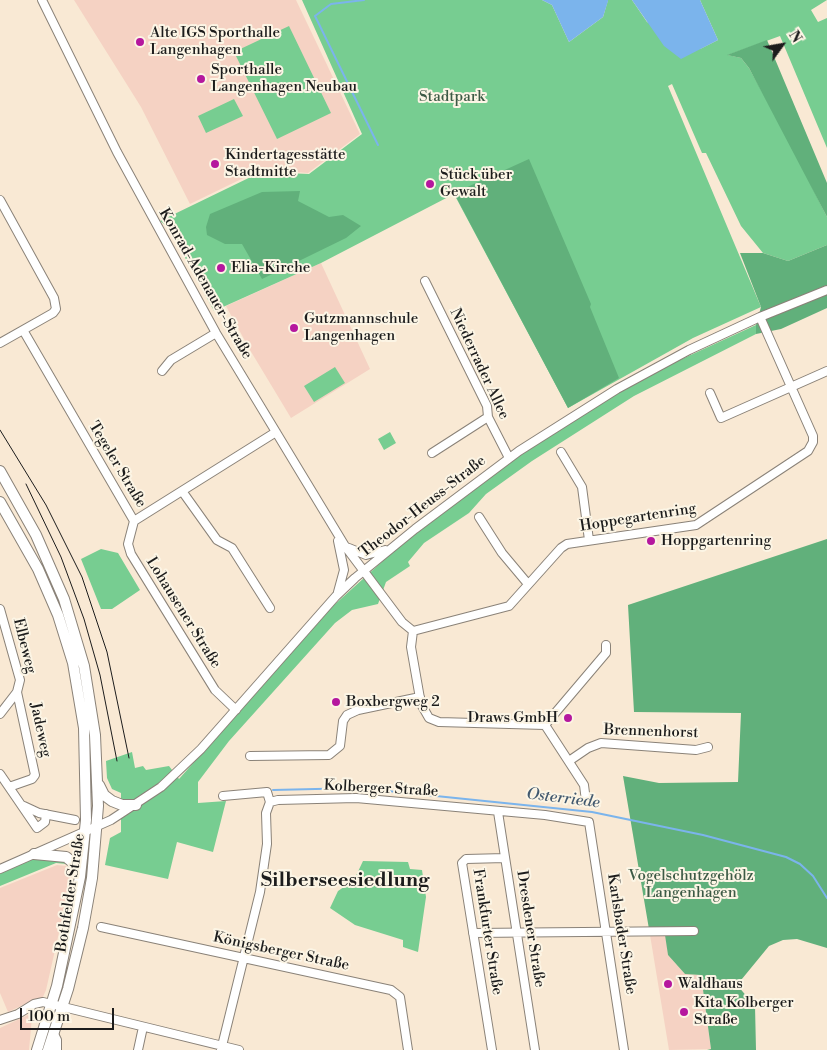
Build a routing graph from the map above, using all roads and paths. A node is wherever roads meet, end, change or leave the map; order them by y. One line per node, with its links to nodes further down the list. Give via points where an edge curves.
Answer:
1 (42, 0): 7 (street, Konrad-Adenauer-Straße, via 112,144)
2 (0, 200): 6 (street, via 55,303 53,313)
3 (425, 282): 13 (street, Niederrader Allee, via 487,406)
4 (827, 290): 5 (street, Theodor-Heuss-Straße)
5 (760, 317): 11 (street, Hoppegartenring); 17 (street, Theodor-Heuss-Straße, via 624,384)
6 (23, 330): 8 (street); 22 (street, Tegeler Straße)
7 (216, 333): 9 (street, via 171,360); 14 (street, Konrad-Adenauer-Straße)
8 (0, 343)
9 (162, 371)
10 (827, 371): 11 (street)
11 (791, 387): 12 (street, via 721,418); 24 (street, Hoppegartenring, via 812,436 813,442 808,451 696,525)
12 (710, 393)
13 (488, 417): 16 (street); 17 (street, Niederrader Allee)
14 (276, 432): 19 (street, Tegeler Straße); 23 (street, Konrad-Adenauer-Straße)
15 (561, 452): 24 (street, via 582,487)
16 (432, 453)
17 (509, 458): 26 (street, Theodor-Heuss-Straße)
18 (0, 471): 43 (main road, Bothfelder Straße, via 46,556 71,621 88,689)
19 (182, 491): 22 (street, Tegeler Straße); 30 (street, via 217,540 232,548)
20 (0, 502): 55 (main road, Bothfelder Straße, via 49,592 73,663 84,728)
21 (479, 517): 28 (street, via 502,553)
22 (134, 521): 36 (street, Lohausener Straße, via 128,544 131,554 214,690)
23 (333, 528): 25 (street, Konrad-Adenauer-Straße); 29 (street, via 344,570 343,582)
24 (589, 540): 28 (street, Hoppegartenring, via 561,548)
25 (345, 546): 26 (street, via 366,555); 27 (street, Konrad-Adenauer-Straße)
26 (389, 549): 27 (street, Theodor-Heuss-Straße)
27 (363, 571): 29 (street, Theodor-Heuss-Straße); 32 (street, via 402,622)
28 (528, 584): 32 (street, Hoppegartenring, via 504,609)
29 (336, 596): 36 (street, Theodor-Heuss-Straße)
30 (270, 608)
31 (0, 609): 34 (street, Elbeweg, via 20,680)
32 (414, 631): 35 (street, via 411,647)
33 (606, 645): 38 (street, via 606,653)
34 (17, 692): 37 (street, Elbeweg); 44 (street, Jadeweg, via 35,776)
35 (420, 697): 38 (street, via 426,715 438,722); 40 (street, via 347,715 343,721 340,746 329,756)
36 (236, 710): 49 (street, Theodor-Heuss-Straße, via 171,779)
37 (0, 714)
38 (545, 725): 41 (street)
39 (708, 747): 41 (street, Brennenhorst, via 696,750 602,743)
40 (250, 756)
41 (569, 761): 46 (street, via 584,785)
42 (0, 774): 44 (street)
43 (98, 782): 49 (main road, via 112,801); 54 (main road, Bothfelder Straße)
44 (9, 787): 48 (street)
45 (223, 796): 47 (street, via 267,792)
46 (586, 801)
47 (270, 802): 50 (street, Kolberger Straße, via 356,798); 65 (street, via 266,813 264,868)
48 (21, 804): 51 (street); 51 (street, via 37,828 45,822)
49 (136, 805): 54 (street, Theodor-Heuss-Straße)
50 (498, 812): 53 (street, Kolberger Straße); 57 (street, Dresdener Straße)
51 (46, 814): 52 (street)
52 (75, 820)
53 (589, 822): 62 (street, Karlsbader Straße)
54 (97, 827): 55 (street, Theodor-Heuss-Straße); 67 (main road, Bothfelder Straße, via 83,928)
55 (85, 832): 56 (street, Theodor-Heuss-Straße); 59 (main road, Bothfelder Straße)
56 (34, 854): 58 (street, Theodor-Heuss-Straße); 59 (main road, via 66,857 76,865)
57 (505, 858): 63 (street, Frankfurter Straße, via 466,859 462,864); 64 (street, Dresdener Straße)
58 (0, 869)
59 (80, 877): 66 (main road, Bothfelder Straße)
60 (101, 926): 65 (street, Königsberger Straße)
61 (694, 931): 62 (street)
62 (607, 932): 64 (street); 80 (street, Karlsbader Straße)
63 (473, 933): 64 (street); 78 (street, Frankfurter Straße)
64 (517, 933): 79 (street, Dresdener Straße)
65 (244, 958): 71 (street); 77 (street, Königsberger Straße, via 391,990 398,994)
66 (52, 1004): 67 (street); 68 (street, via 39,1002); 72 (main road, Bothfelder Straße)
67 (62, 1007): 69 (street); 70 (main road, Bothfelder Straße)
68 (0, 1020)
69 (144, 1027): 71 (street); 75 (street)
70 (54, 1034): 73 (main road, Bothfelder Straße); 74 (street)
71 (222, 1048): 76 (street)
72 (37, 1050)
73 (48, 1050)
74 (57, 1050)
75 (138, 1050)
76 (239, 1050)
77 (408, 1050)
78 (492, 1050)
79 (535, 1050)
80 (624, 1050)

